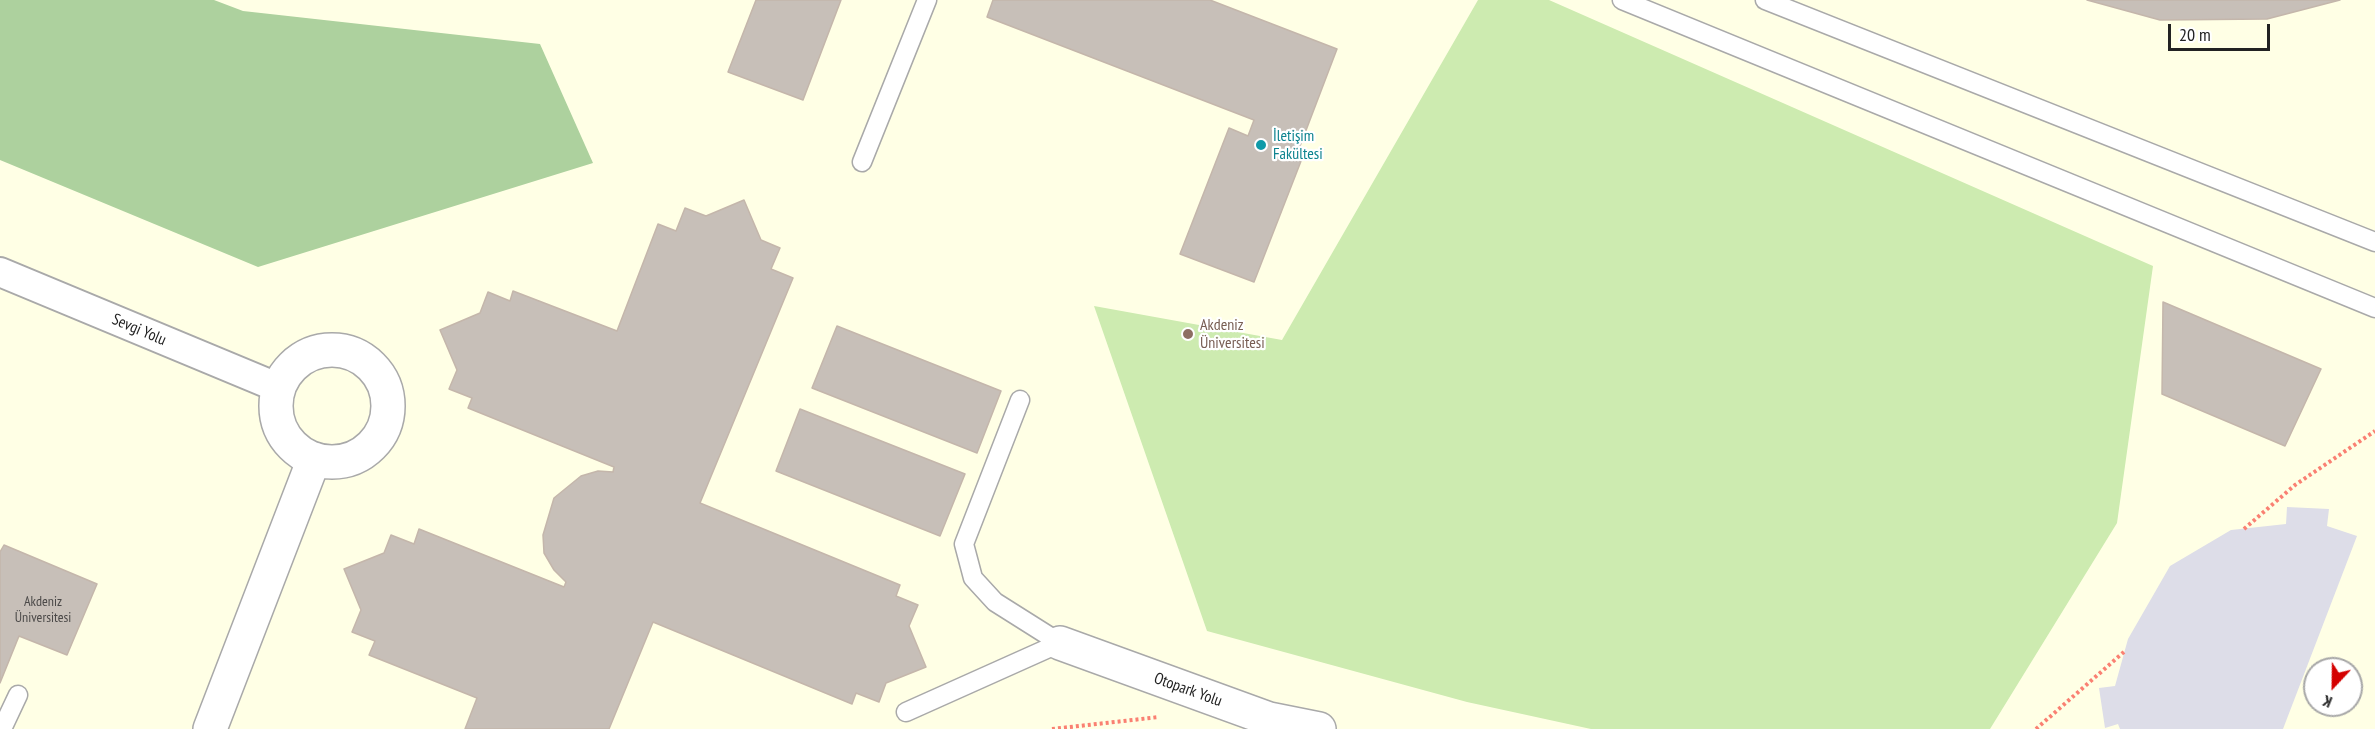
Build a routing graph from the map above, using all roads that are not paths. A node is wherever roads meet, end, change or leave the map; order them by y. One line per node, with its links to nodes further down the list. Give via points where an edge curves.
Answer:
1 (927, 0): 4 (lane)
2 (1622, 0): 7 (lane)
3 (1765, 0): 5 (lane)
4 (862, 162)
5 (2375, 242)
6 (0, 272): 8 (street, Sevgi Yolu)
7 (2375, 308)
8 (279, 388): 10 (street, via 276,410 282,431 295,448); 10 (street, via 290,368 307,356 328,350 350,352 370,363 383,381 389,402 386,424 375,443 357,456 336,462)
9 (1020, 400): 11 (lane, via 964,544 973,578 995,602)
10 (314, 459): 15 (street)
11 (1060, 643): 13 (lane); 16 (street, Otopark Yolu, via 1269,719)
12 (18, 695): 14 (lane)
13 (906, 712)
14 (2, 729)
15 (210, 729)
16 (1319, 729)

